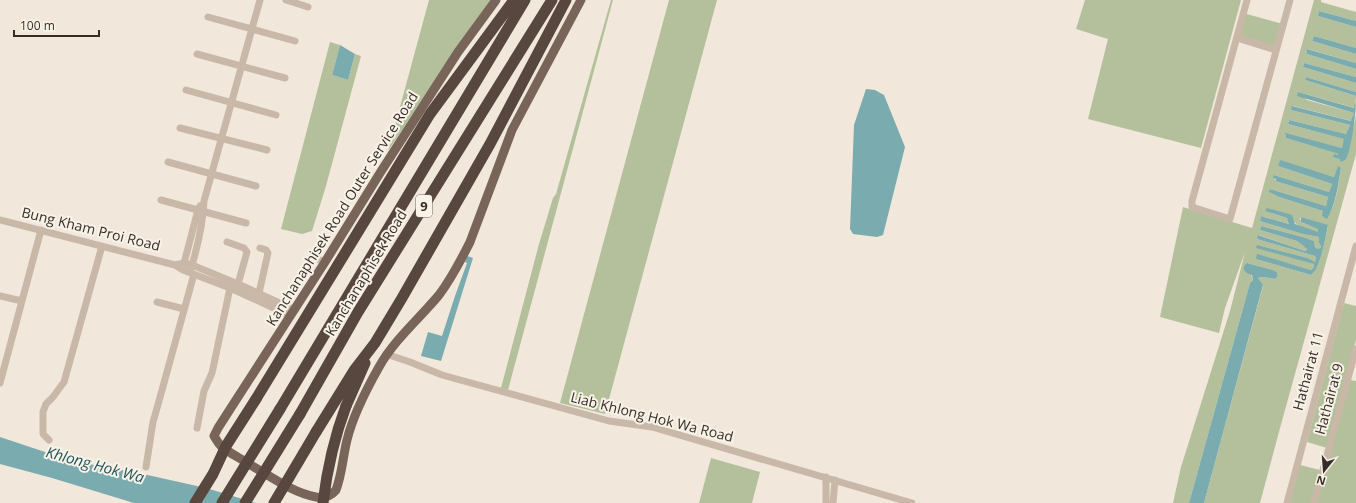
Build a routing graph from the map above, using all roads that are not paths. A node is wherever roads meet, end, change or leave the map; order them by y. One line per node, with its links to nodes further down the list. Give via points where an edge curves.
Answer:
1 (260, 0): 13 (street)
2 (286, 0): 11 (street)
3 (496, 0): 41 (main road, Kanchanaphisek Road Outer Service Road, via 454,59)
4 (514, 0): 59 (highway, bridge, via 430,114)
5 (525, 0): 65 (highway, Kanchanaphisek Road / 9, bridge)
6 (552, 0): 66 (highway, Kanchanaphisek Road / 9, bridge, via 358,312)
7 (566, 0): 52 (highway, via 490,144)
8 (581, 0): 54 (main road, via 512,130 465,252 438,295)
9 (1247, 0): 14 (street)
10 (1290, 0): 16 (street)
11 (308, 7)
12 (208, 18): 13 (street)
13 (251, 29): 15 (street); 18 (street)
14 (1237, 38): 16 (street); 16 (street, via 1192,201 1192,206 1230,219)
15 (295, 41)
16 (1276, 50)
17 (197, 54): 18 (street)
18 (241, 67): 19 (street); 21 (street)
19 (285, 78)
20 (186, 90): 21 (street)
21 (232, 102): 22 (street); 24 (street)
22 (276, 115)
23 (180, 128): 24 (street)
24 (222, 138): 25 (street); 27 (street)
25 (267, 150)
26 (168, 162): 27 (street)
27 (212, 174): 28 (street); 30 (street)
28 (256, 186)
29 (161, 200): 30 (street)
30 (201, 211): 32 (street); 34 (street); 35 (street)
31 (0, 220): 33 (street, Bung Kham Proi Road)
32 (246, 223)
33 (41, 230): 37 (street, Bung Kham Proi Road); 48 (street)
34 (190, 240): 35 (street); 42 (street)
35 (198, 242): 43 (street)
36 (227, 242): 44 (street, via 244,248 247,252)
37 (102, 246): 42 (street, Bung Kham Proi Road); 58 (street, via 64,382 46,404 43,412 43,434)
38 (1356, 246): 72 (street, Hathairat 11)
39 (260, 248): 46 (street, via 268,254)
40 (312, 257): 41 (street)
41 (325, 262): 51 (main road, Kanchanaphisek Road Outer Service Road)
42 (184, 266): 43 (street, Bung Kham Proi Road)
43 (192, 270): 44 (street, Bung Kham Proi Road); 45 (street, Bung Kham Proi Road); 50 (street)
44 (238, 284): 46 (street, Bung Kham Proi Road)
45 (230, 288): 51 (street, Bung Kham Proi Road); 57 (street)
46 (259, 293): 51 (street, Bung Kham Proi Road)
47 (0, 296): 48 (street)
48 (22, 301): 55 (street)
49 (157, 302): 50 (street)
50 (184, 309): 60 (street, via 158,401)
51 (293, 313): 54 (main road, Kanchanaphisek Road Outer Service Road, via 214,436 219,445 296,490 327,497 336,490 351,427)
52 (375, 343): 67 (highway, bridge, via 355,369); 68 (highway, bridge, via 338,429)
53 (1356, 349): 73 (street, Hathairat 9)
54 (386, 354): 61 (street, Liab Khlong Hok Wa Road, via 442,376 609,421 652,427)
55 (3, 357): 56 (street)
56 (0, 379)
57 (197, 428)
58 (48, 440)
59 (226, 446): 63 (highway, bridge); 64 (highway, bridge)
60 (146, 467)
61 (826, 477): 62 (street, Liab Khlong Hok Wa Road); 69 (street)
62 (835, 480): 70 (street); 71 (street, Liab Khlong Hok Wa Road)
63 (186, 503)
64 (195, 503)
65 (222, 503)
66 (246, 503)
67 (274, 503)
68 (323, 503)
69 (826, 503)
70 (833, 503)
71 (912, 503)
72 (1287, 503)
73 (1314, 503)

